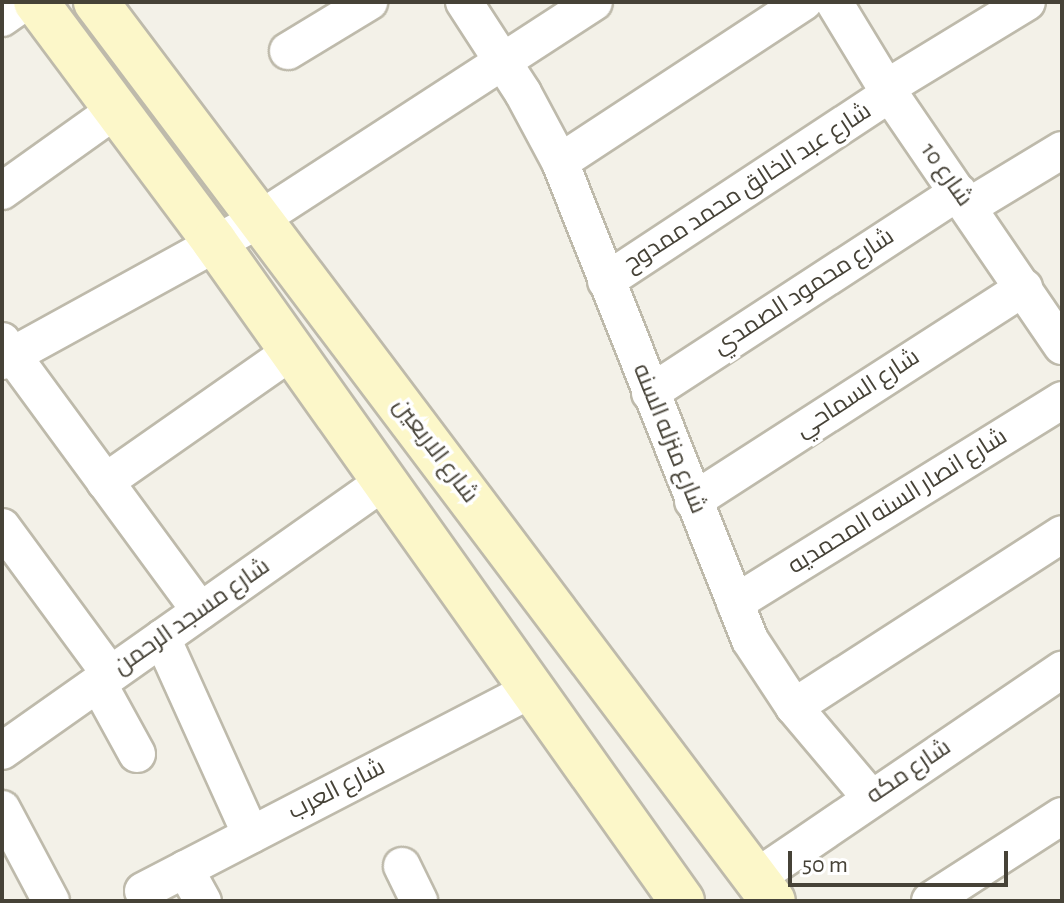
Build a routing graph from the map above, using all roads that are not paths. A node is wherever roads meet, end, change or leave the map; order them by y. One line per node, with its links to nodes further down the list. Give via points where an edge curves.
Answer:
1 (25, 2): 10 (street)
2 (36, 2): 14 (street)
3 (96, 2): 19 (street, شارع الاربعين)
4 (369, 2): 11 (street)
5 (464, 2): 12 (street, شارع منزله السنه)
6 (594, 2): 12 (street)
7 (804, 2): 16 (street)
8 (834, 2): 13 (street, شارع 10)
9 (1027, 2): 13 (street, شارع عبد الخالق محمد ممدوح)
10 (2, 18)
11 (288, 51)
12 (502, 61): 16 (street, شارع منزله السنه); 19 (street)
13 (888, 91): 18 (street, شارع 10); 21 (street, شارع عبد الخالق محمد ممدوح)
14 (114, 111): 17 (street); 20 (street)
15 (1062, 150): 18 (street, شارع محمود الصمدي)
16 (560, 162): 21 (street, شارع منزله السنه)
17 (2, 191)
18 (963, 199): 22 (street, شارع 10); 26 (street, شارع محمود الصمدي)
19 (260, 219): 20 (street); 48 (street, شارع الاربعين)
20 (214, 241): 24 (street); 25 (street)
21 (606, 281): 26 (street, شارع منزله السنه)
22 (1024, 288): 23 (street, شارع 10); 30 (street, شارع السماحي)
23 (1057, 330)
24 (5, 352): 28 (street)
25 (289, 353): 28 (street); 29 (street)
26 (650, 393): 30 (street, شارع منزله السنه)
27 (1062, 400): 33 (street, شارع انصار السنه المحمديه)
28 (105, 482): 34 (street)
29 (382, 483): 34 (street, شارع مسجد الرحمن); 38 (street)
30 (693, 501): 33 (street, شارع منزله السنه)
31 (2, 527): 37 (street)
32 (1062, 534): 39 (street)
33 (735, 603): 39 (street, شارع منزله السنه, via 750,640)
34 (200, 611): 35 (street, شارع مسجد الرحمن)
35 (162, 638): 37 (street, شارع مسجد الرحمن); 45 (street)
36 (1062, 670): 42 (street, شارع مكه)
37 (104, 679): 40 (street, شارع مسجد الرحمن); 41 (street)
38 (531, 690): 45 (street, شارع العرب); 53 (street)
39 (794, 707): 42 (street, شارع منزله السنه)
40 (2, 751)
41 (137, 754)
42 (870, 797): 48 (street, شارع مكه)
43 (2, 809): 50 (street)
44 (1062, 816): 54 (street)
45 (251, 835): 47 (street, شارع العرب)
46 (402, 866): 52 (street)
47 (185, 869): 49 (street, شارع العرب); 51 (street)
48 (765, 889)
49 (143, 891)
50 (51, 901)
51 (203, 901)
52 (419, 901)
53 (682, 901)
54 (930, 901)

